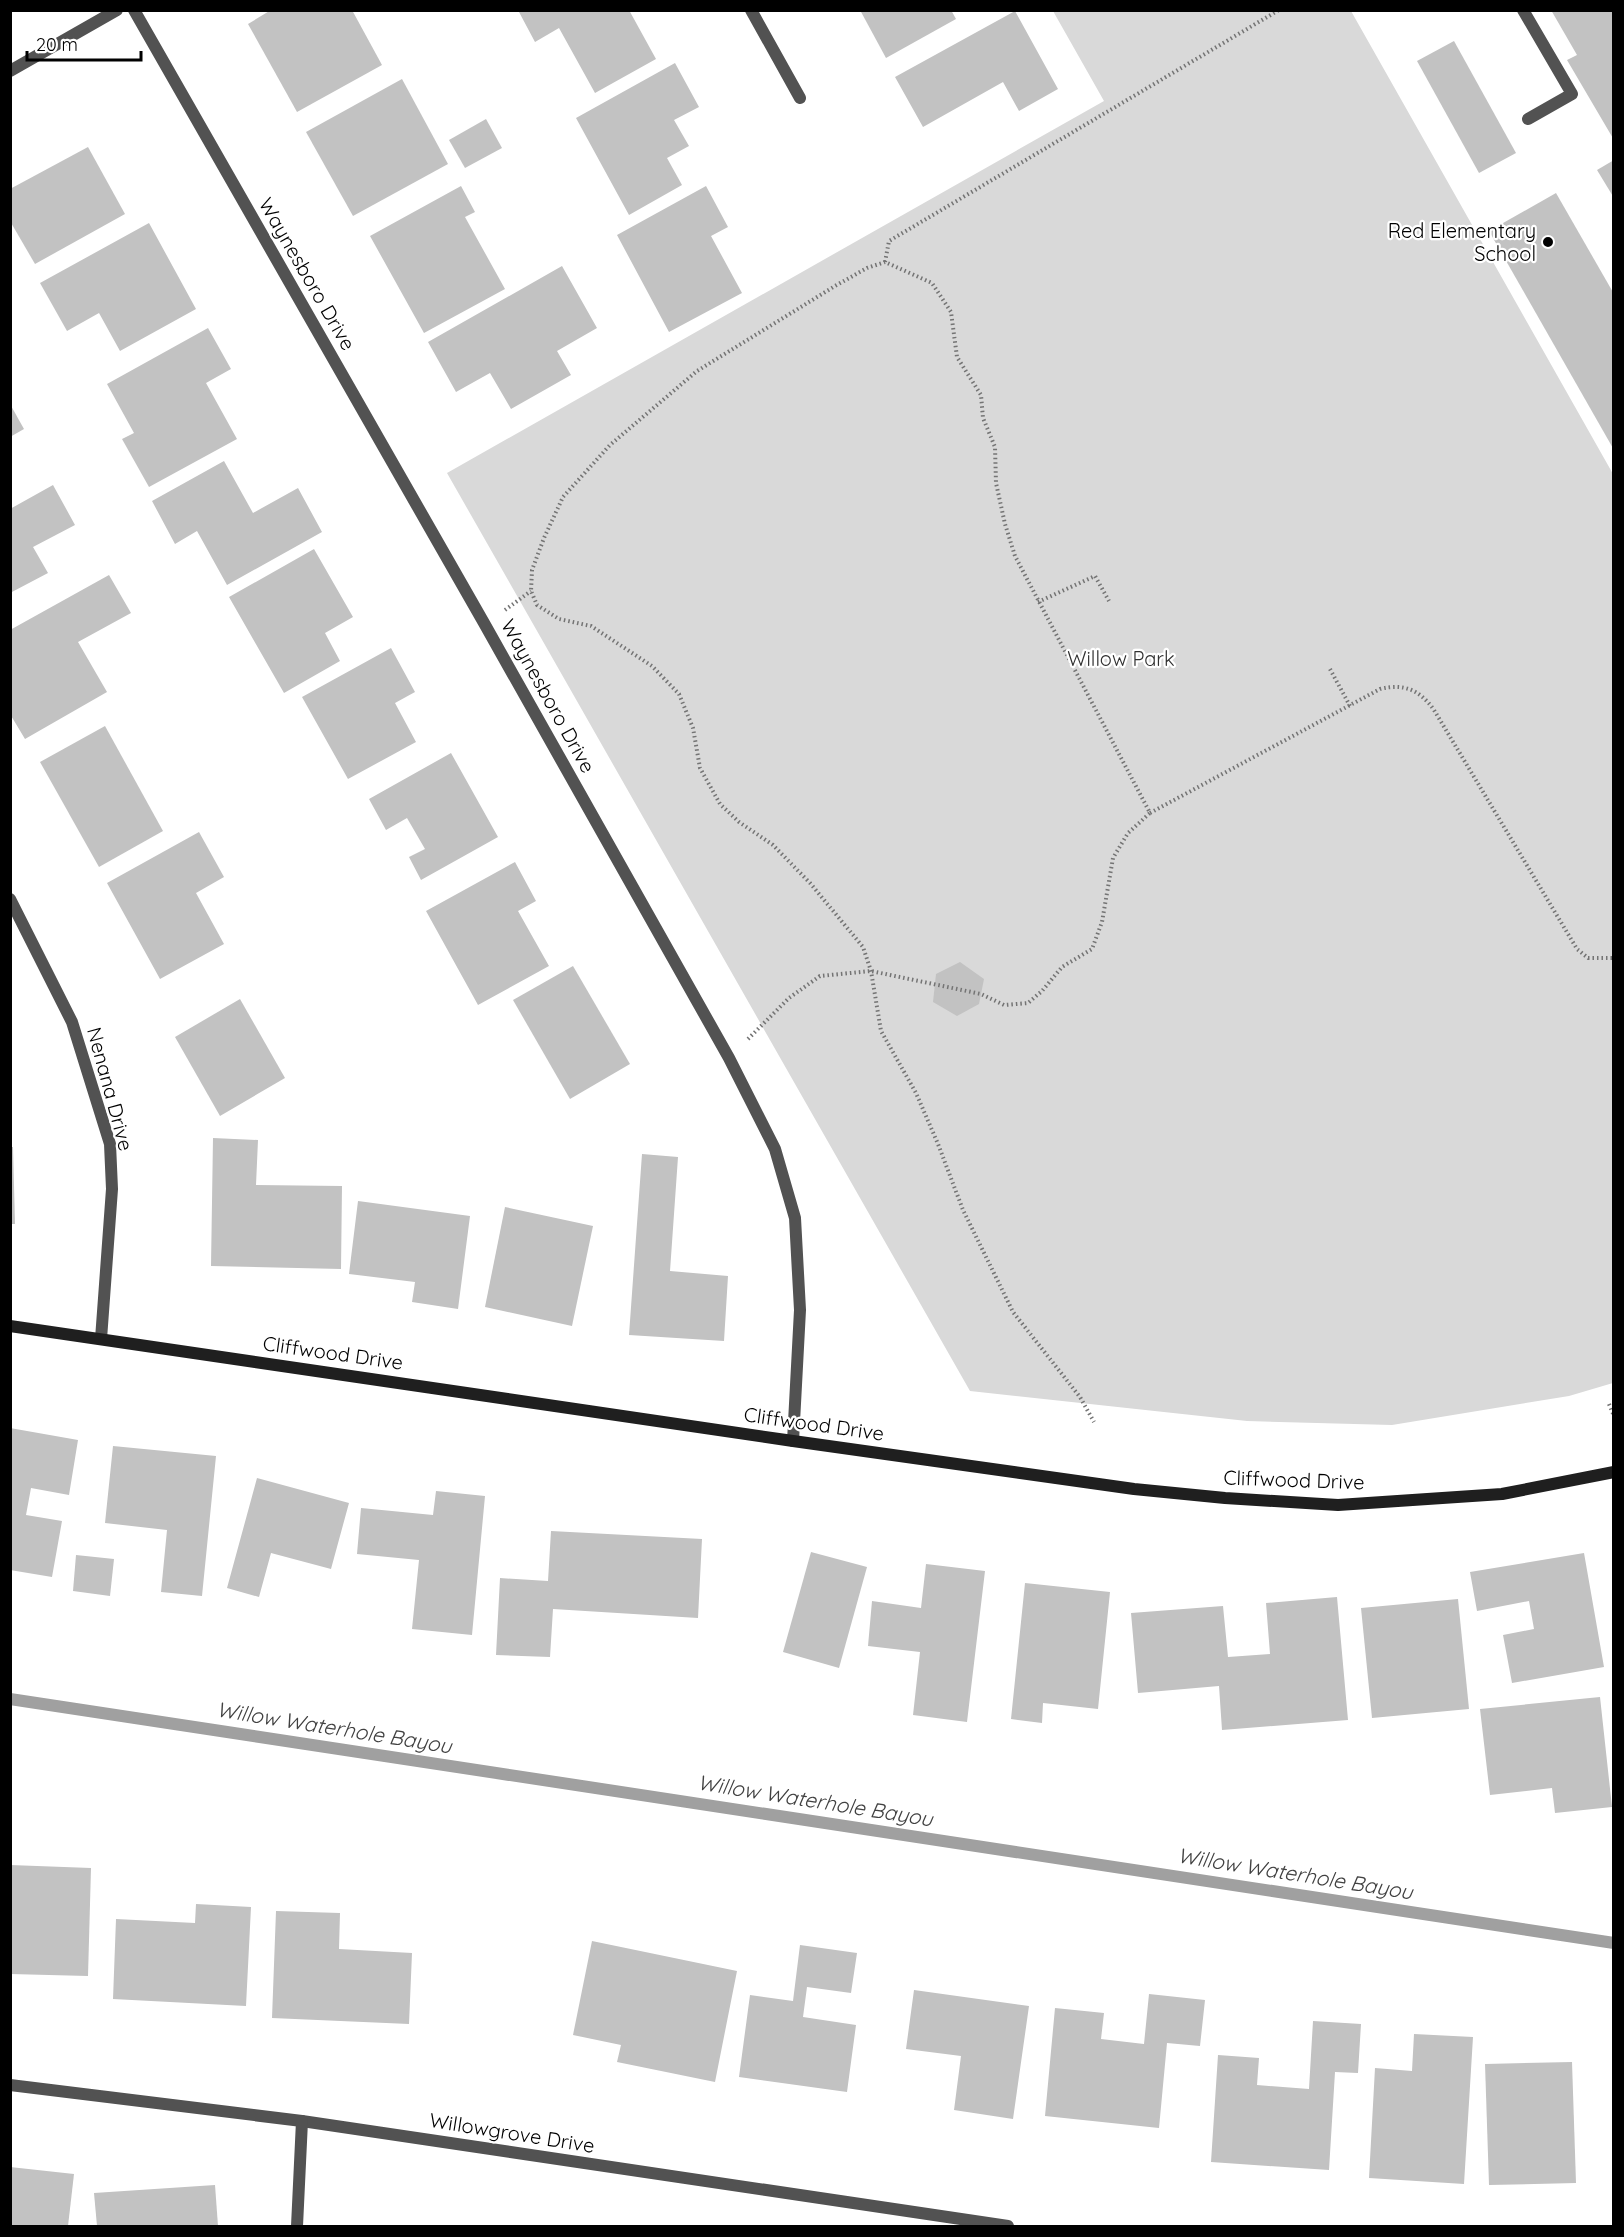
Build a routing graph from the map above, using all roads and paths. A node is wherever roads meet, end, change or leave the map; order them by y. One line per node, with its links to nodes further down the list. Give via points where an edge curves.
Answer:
1 (117, 10): 6 (street)
2 (134, 10): 18 (street, Waynesboro Drive)
3 (751, 10): 7 (street)
4 (1279, 10): 9 (path, via 888,241)
5 (1523, 10): 8 (street, via 1572,94)
6 (10, 71)
7 (800, 98)
8 (1528, 119)
9 (885, 262): 11 (path, via 932,283 951,312 957,357 981,395 983,418 995,447 996,483 1014,556); 17 (path, via 835,286 697,371 610,445 563,497 532,570 531,591 537,605 559,619 591,626 652,666 679,694 693,728 700,768 720,804 773,845 810,883 863,947)
10 (1109, 601): 11 (path, via 1095,576)
11 (1038, 602): 14 (path)
12 (1330, 669): 13 (path)
13 (1350, 706): 14 (path); 16 (path, via 1380,689 1396,685 1428,702 1577,949 1588,958)
14 (1150, 813): 17 (path, via 1128,833 1113,858 1102,922 1092,949 1062,967 1028,1003 1004,1005 981,994)
15 (10, 899): 20 (street, Nenana Drive, via 72,1022 110,1144 112,1189)
16 (1614, 961)
17 (871, 971): 18 (path, via 820,976 789,998); 23 (path, via 881,1030 916,1093 963,1210 1008,1302 1080,1397)
18 (729, 1058): 24 (street, Waynesboro Drive, via 775,1149 795,1218 800,1310)
19 (10, 1326): 20 (street, Cliffwood Drive)
20 (101, 1339): 24 (street, Cliffwood Drive)
21 (1609, 1404): 22 (path)
22 (1614, 1416)
23 (1094, 1422)
24 (793, 1441): 25 (street, Cliffwood Drive, via 1134,1489 1338,1505 1502,1494)
25 (1614, 1472)
26 (10, 2085): 27 (street, Willowgrove Drive)
27 (302, 2121): 28 (street, Willowgrove Drive); 29 (street)
28 (972, 2224): 30 (street, Willowgrove Drive)
29 (297, 2226)
30 (1008, 2226)

